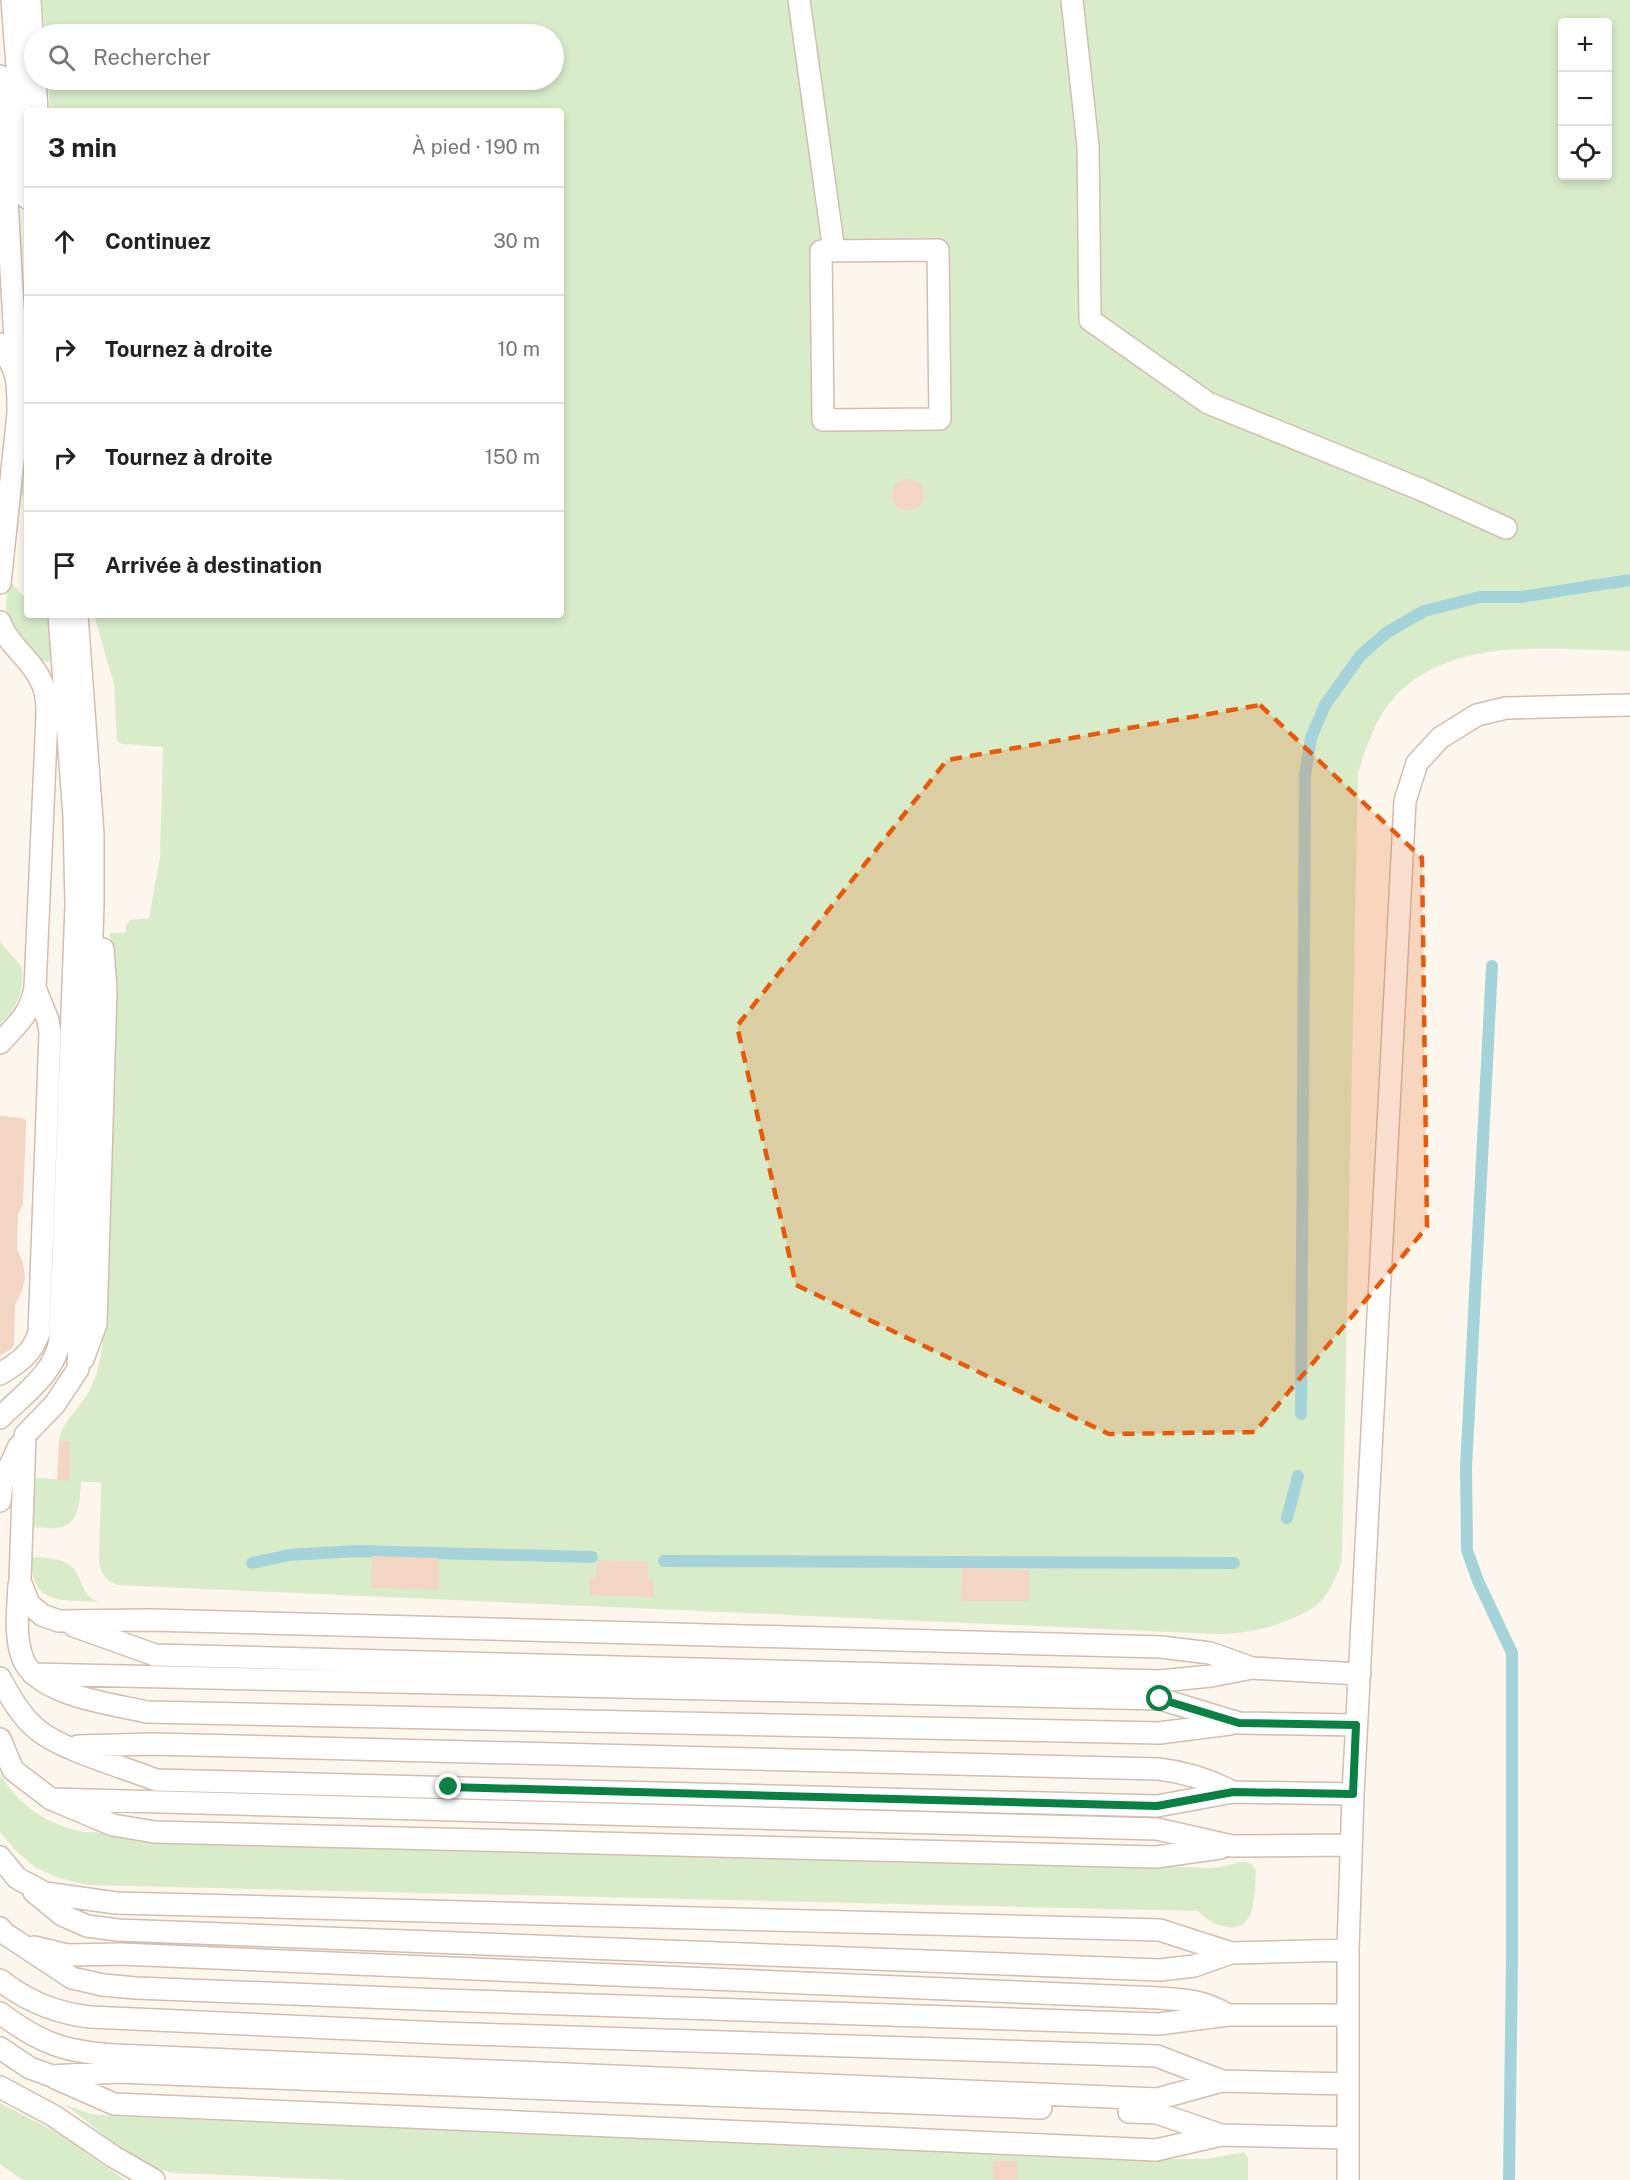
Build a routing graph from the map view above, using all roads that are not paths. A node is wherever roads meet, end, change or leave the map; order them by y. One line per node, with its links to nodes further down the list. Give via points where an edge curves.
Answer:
1 (12, 0): 9 (lane)
2 (30, 0): 5 (lane)
3 (799, 0): 10 (lane)
4 (1072, 0): 13 (lane, via 1088,146 1090,320 1208,403)
5 (31, 24)
6 (0, 76): 12 (lane)
7 (36, 90): 8 (lane)
8 (37, 108)
9 (24, 158)
10 (834, 251): 10 (lane, via 938,250 940,419 823,420 821,251)
11 (0, 344): 12 (lane)
12 (17, 376): 14 (lane, via 18,414)
13 (1506, 528)
14 (0, 583)
15 (59, 618): 22 (lane, via 74,816 76,905 60,1339 56,1356 40,1379)
16 (77, 618): 23 (lane, via 93,834 78,1369 55,1404)
17 (0, 622): 19 (lane, via 42,682 47,699)
18 (1620, 705): 30 (lane, via 1506,708 1477,715 1440,738 1417,763 1405,801)
19 (35, 988): 20 (lane, via 27,1015); 21 (lane, via 50,1034 39,1333 27,1356)
20 (0, 1043)
21 (0, 1374)
22 (0, 1418)
23 (25, 1435): 24 (lane); 25 (lane, via 2,1483); 26 (lane)
24 (0, 1450)
25 (0, 1501)
26 (20, 1581): 27 (lane, via 29,1604 42,1615); 29 (lane, via 18,1639)
27 (60, 1621): 28 (lane, via 151,1620 1161,1647 1210,1653); 28 (lane, via 155,1655 1160,1682)
28 (1252, 1668): 30 (lane)
29 (33, 1674): 32 (lane, via 1160,1699); 32 (lane, via 59,1691 147,1712 1159,1732)
30 (1360, 1674): 33 (lane)
31 (0, 1678): 35 (lane, via 39,1731)
32 (1239, 1723): 33 (lane)
33 (1356, 1725): 37 (lane)
34 (0, 1739): 38 (lane, via 13,1770)
35 (68, 1746): 36 (lane, via 151,1744 1158,1769 1210,1780); 36 (lane, via 156,1780 1157,1806)
36 (1233, 1792): 37 (lane)
37 (1353, 1794): 39 (lane)
38 (51, 1799): 40 (lane, via 1157,1829); 40 (lane, via 113,1826 155,1832 1156,1857)
39 (1351, 1845): 40 (lane); 44 (lane)
40 (1232, 1846)
41 (0, 1857): 42 (lane)
42 (17, 1878): 45 (lane, via 45,1893 116,1903 1160,1930); 45 (lane, via 62,1915 87,1926 118,1930 1160,1970 1194,1966)
43 (2, 1930): 48 (lane, via 37,1948 67,1955 121,1954 1159,1998 1198,2001); 48 (lane, via 72,1978 114,1986 1147,2024)
44 (1348, 1950): 45 (lane); 49 (lane)
45 (1231, 1953)
46 (0, 1980): 52 (lane, via 46,2008 90,2018 1158,2056)
47 (0, 2013): 52 (lane, via 36,2038 54,2045 80,2053 114,2055 1157,2099)
48 (1228, 2015): 49 (lane)
49 (1348, 2015): 53 (lane)
50 (0, 2048): 51 (lane, via 30,2068)
51 (52, 2076): 55 (lane, via 117,2072 1157,2113); 55 (lane, via 114,2104 1156,2150)
52 (1222, 2081): 53 (lane)
53 (1348, 2084): 56 (lane)
54 (0, 2087): 57 (lane, via 54,2115)
55 (1221, 2135): 56 (lane)
56 (1348, 2138): 58 (lane)
57 (154, 2180)
58 (1348, 2180)

